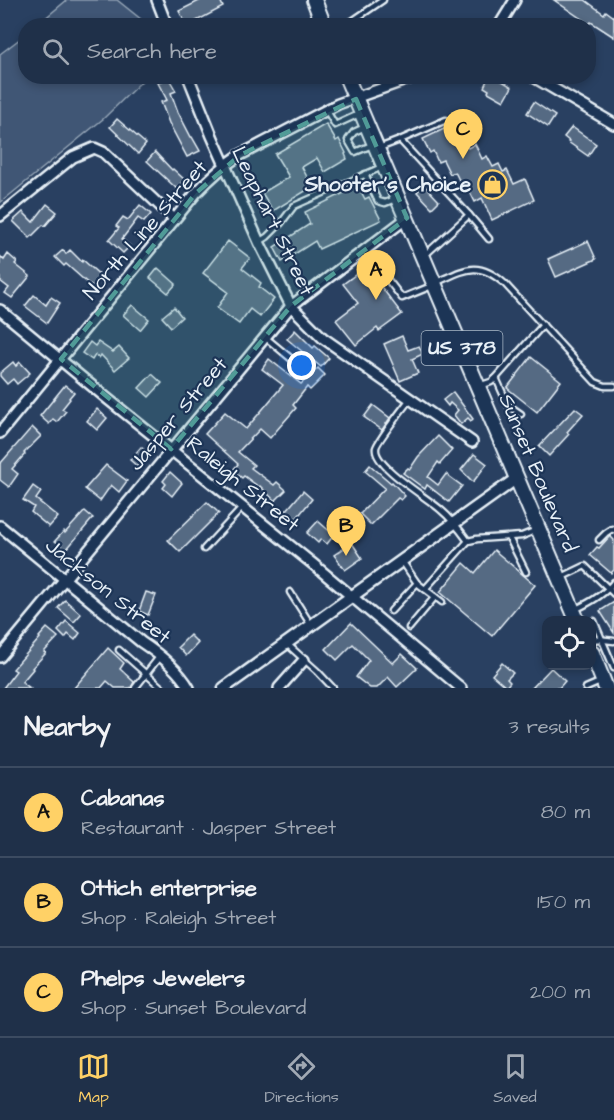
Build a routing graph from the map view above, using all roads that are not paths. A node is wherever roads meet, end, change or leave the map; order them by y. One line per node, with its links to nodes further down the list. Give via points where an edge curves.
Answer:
1 (157, 0): 5 (street)
2 (314, 0): 6 (main road)
3 (383, 0): 7 (lane)
4 (515, 0): 8 (street)
5 (164, 18)
6 (321, 18)
7 (357, 18)
8 (504, 18)
9 (191, 84): 20 (street, Leaphart Street)
10 (349, 84): 13 (main road, Sunset Boulevard / US 378)
11 (396, 84): 13 (street, North Line Street)
12 (545, 84): 17 (street)
13 (356, 99): 14 (street, North Line Street); 15 (main road, Sunset Boulevard / US 378)
14 (326, 110): 15 (lane, via 334,125); 20 (street, North Line Street)
15 (364, 119): 19 (main road, Sunset Boulevard / US 378); 19 (lane, via 348,140 355,152)
16 (446, 120): 18 (lane)
17 (614, 124)
18 (400, 140): 19 (lane); 24 (lane)
19 (376, 146): 21 (main road, Sunset Boulevard / US 378)
20 (225, 164): 27 (street, North Line Street); 29 (street, Leaphart Street)
21 (384, 166): 22 (lane); 23 (main road, Sunset Boulevard / US 378)
22 (365, 174): 23 (lane, via 378,201); 29 (lane, via 294,206)
23 (398, 198): 26 (main road, Sunset Boulevard / US 378)
24 (469, 215): 28 (lane); 31 (lane)
25 (0, 216): 27 (street, via 74,157 94,148)
26 (407, 218): 30 (street, Jasper Street); 31 (main road, Sunset Boulevard / US 378)
27 (174, 219): 37 (street, North Line Street)
28 (489, 239)
29 (260, 242): 33 (street, Leaphart Street)
30 (364, 249): 32 (lane, via 402,298); 33 (street, Jasper Street)
31 (423, 256): 32 (main road, Sunset Boulevard / US 378)
32 (435, 284): 35 (lane, via 466,269 486,271 505,284); 40 (main road, Sunset Boulevard / US 378)
33 (291, 306): 36 (street, Jasper Street); 42 (street, Leaphart Street, via 323,338)
34 (0, 310): 37 (street, Raleigh Street)
35 (543, 325): 39 (lane); 41 (lane, via 595,382)
36 (265, 337): 38 (lane); 46 (street, Jasper Street)
37 (61, 359): 44 (street, North Line Street); 46 (street, Raleigh Street)
38 (300, 366)
39 (496, 378): 40 (lane); 43 (lane, via 508,405)
40 (478, 386): 47 (main road, Sunset Boulevard / US 378)
41 (614, 386)
42 (410, 399): 45 (street, Leaphart Street); 49 (lane, via 376,444 375,453 393,473)
43 (521, 414)
44 (0, 433)
45 (472, 442)
46 (171, 449): 48 (street, Raleigh Street); 59 (street, Jasper Street)
47 (516, 478): 49 (street); 51 (main road, Sunset Boulevard / US 378)
48 (243, 507): 56 (lane); 67 (street, Raleigh Street)
49 (454, 523): 55 (lane); 57 (street)
50 (0, 526): 59 (street, Jackson Street)
51 (539, 529): 53 (lane); 60 (main road, Sunset Boulevard / US 378)
52 (614, 530): 54 (lane)
53 (509, 538): 55 (lane); 58 (lane)
54 (599, 540)
55 (468, 541): 64 (lane)
56 (204, 549)
57 (402, 561): 62 (lane); 67 (street)
58 (526, 572)
59 (65, 579): 80 (street, Jackson Street); 81 (street, Jasper Street)
60 (560, 579): 63 (lane, via 585,566); 71 (main road, Sunset Boulevard / US 378)
61 (614, 582): 63 (lane)
62 (417, 583): 64 (lane); 70 (lane)
63 (609, 588): 66 (lane); 71 (lane)
64 (425, 589): 68 (lane)
65 (290, 592): 72 (lane)
66 (614, 594)
67 (352, 597): 72 (street); 93 (street, Raleigh Street)
68 (435, 597): 69 (lane); 74 (lane)
69 (442, 602)
70 (391, 612)
71 (575, 615)
72 (312, 626): 78 (street)
73 (596, 626): 76 (lane)
74 (409, 628)
75 (596, 639): 76 (lane)
76 (602, 639): 77 (lane); 84 (lane)
77 (614, 641)
78 (287, 644): 82 (lane); 90 (street)
79 (118, 650): 85 (lane)
80 (160, 656): 85 (lane); 89 (street, Jackson Street)
81 (0, 657)
82 (304, 660): 91 (street); 92 (lane)
83 (596, 664): 86 (main road)
84 (614, 668)
85 (146, 674): 87 (lane); 88 (lane)
86 (605, 684): 94 (lane)
87 (135, 688)
88 (162, 688)
89 (189, 688)
90 (224, 688)
91 (279, 688)
92 (333, 688)
93 (462, 688)
94 (586, 688)

